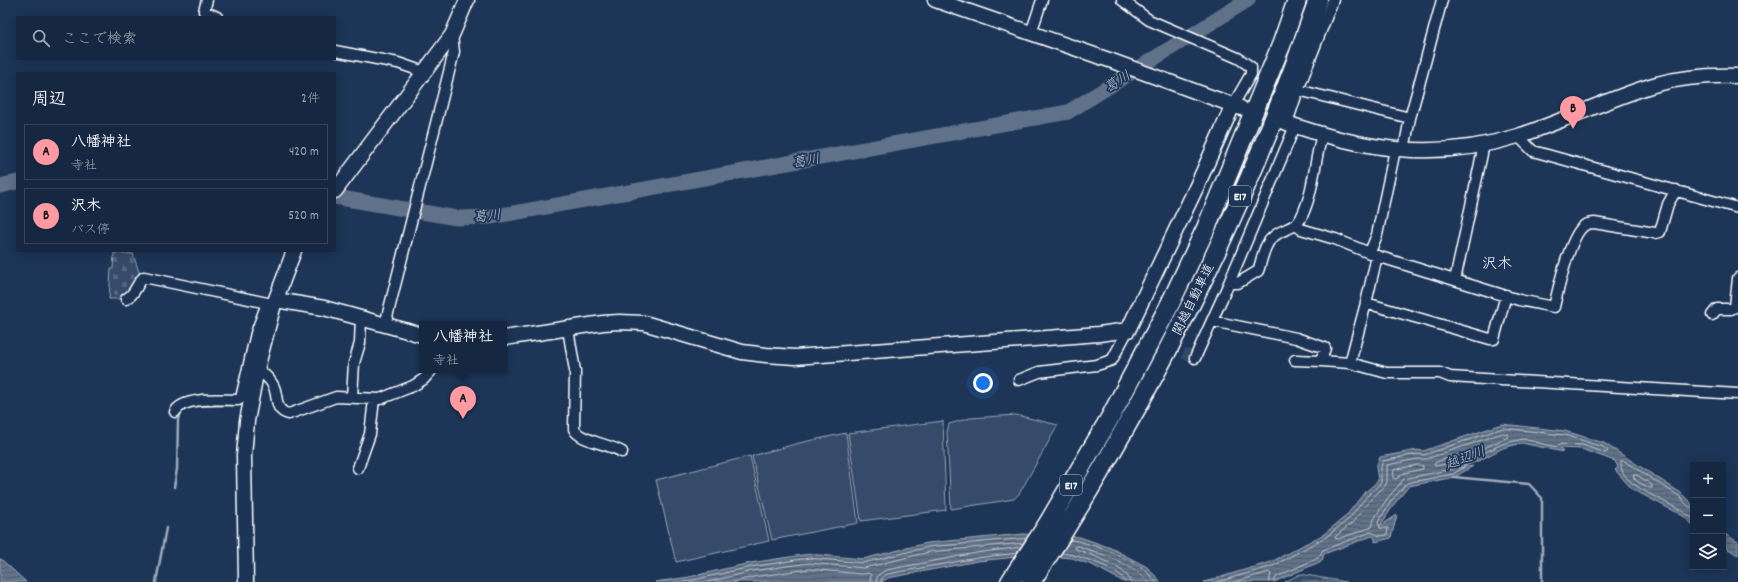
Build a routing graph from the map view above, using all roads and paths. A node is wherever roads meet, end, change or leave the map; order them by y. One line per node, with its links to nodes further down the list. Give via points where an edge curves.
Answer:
1 (207, 0): 10 (street, via 204,12)
2 (467, 0): 12 (street)
3 (935, 0): 11 (street)
4 (1042, 0): 11 (street)
5 (1122, 0): 17 (street, via 1140,14 1238,58 1251,67 1251,74)
6 (1297, 0): 60 (highway, 関越自動車道 / E17, via 1282,43 1206,228 1169,306 1128,386 1069,489)
7 (1318, 0): 61 (highway, 関越自動車道 / E17, via 1293,72 1257,158 1217,247 1148,387)
8 (1333, 0): 16 (street)
9 (1442, 0): 18 (street)
10 (214, 16)
11 (1031, 34): 17 (street)
12 (452, 35): 14 (street); 41 (street, via 454,52)
13 (336, 50): 14 (street, via 398,63)
14 (424, 72): 24 (street)
15 (1738, 76): 21 (street, via 1698,77 1659,84)
16 (1298, 90): 18 (street); 19 (street)
17 (1237, 106): 43 (street)
18 (1410, 118): 23 (street)
19 (1287, 123): 20 (street); 32 (street)
20 (1322, 135): 23 (street); 27 (street, via 1311,192)
21 (1518, 136): 22 (street); 25 (street, via 1534,151)
22 (1482, 145): 23 (street, via 1443,150); 31 (street)
23 (1400, 150): 29 (street)
24 (338, 187)
25 (1676, 190): 26 (street); 33 (street, via 1668,204 1660,232 1594,223 1585,225 1564,263 1554,307)
26 (1738, 208)
27 (1296, 225): 29 (street); 32 (street, via 1278,232 1268,242 1258,271 1238,283)
28 (294, 252): 36 (street)
29 (1373, 254): 31 (street); 37 (street)
30 (1738, 278): 34 (street)
31 (1455, 280): 33 (street)
32 (1229, 284): 40 (street)
33 (1506, 295): 37 (street, via 1494,338 1490,339)
34 (1737, 295): 38 (street, via 1736,307 1717,309)
35 (126, 299): 36 (street, via 134,295 144,277)
36 (272, 302): 39 (street, via 324,308); 50 (street); 56 (street, via 256,333 241,398 185,402)
37 (1366, 302): 49 (street)
38 (1712, 315)
39 (361, 318): 41 (street); 54 (street)
40 (1212, 321): 46 (street); 48 (street, via 1296,338 1325,348)
41 (385, 325): 44 (street)
42 (568, 329): 43 (street, via 619,322 644,323 742,352 794,357); 45 (street); 57 (street, via 575,371 575,432)
43 (1128, 330): 52 (street, via 1112,360 1097,365 1039,372)
44 (419, 334)
45 (507, 338)
46 (1195, 358)
47 (1295, 360): 48 (street)
48 (1321, 361): 49 (street)
49 (1350, 363): 53 (street, via 1387,373 1440,373 1450,378)
50 (257, 369): 54 (street, via 274,386 278,407 285,413 336,397); 59 (street, via 245,442)
51 (429, 373): 55 (street, via 413,386)
52 (1019, 380)
53 (1738, 394)
54 (352, 397): 55 (street)
55 (374, 399): 58 (street, via 370,434)
56 (175, 412)
57 (622, 452)
58 (358, 468)
59 (246, 582)
60 (1010, 582)
61 (1031, 582)

